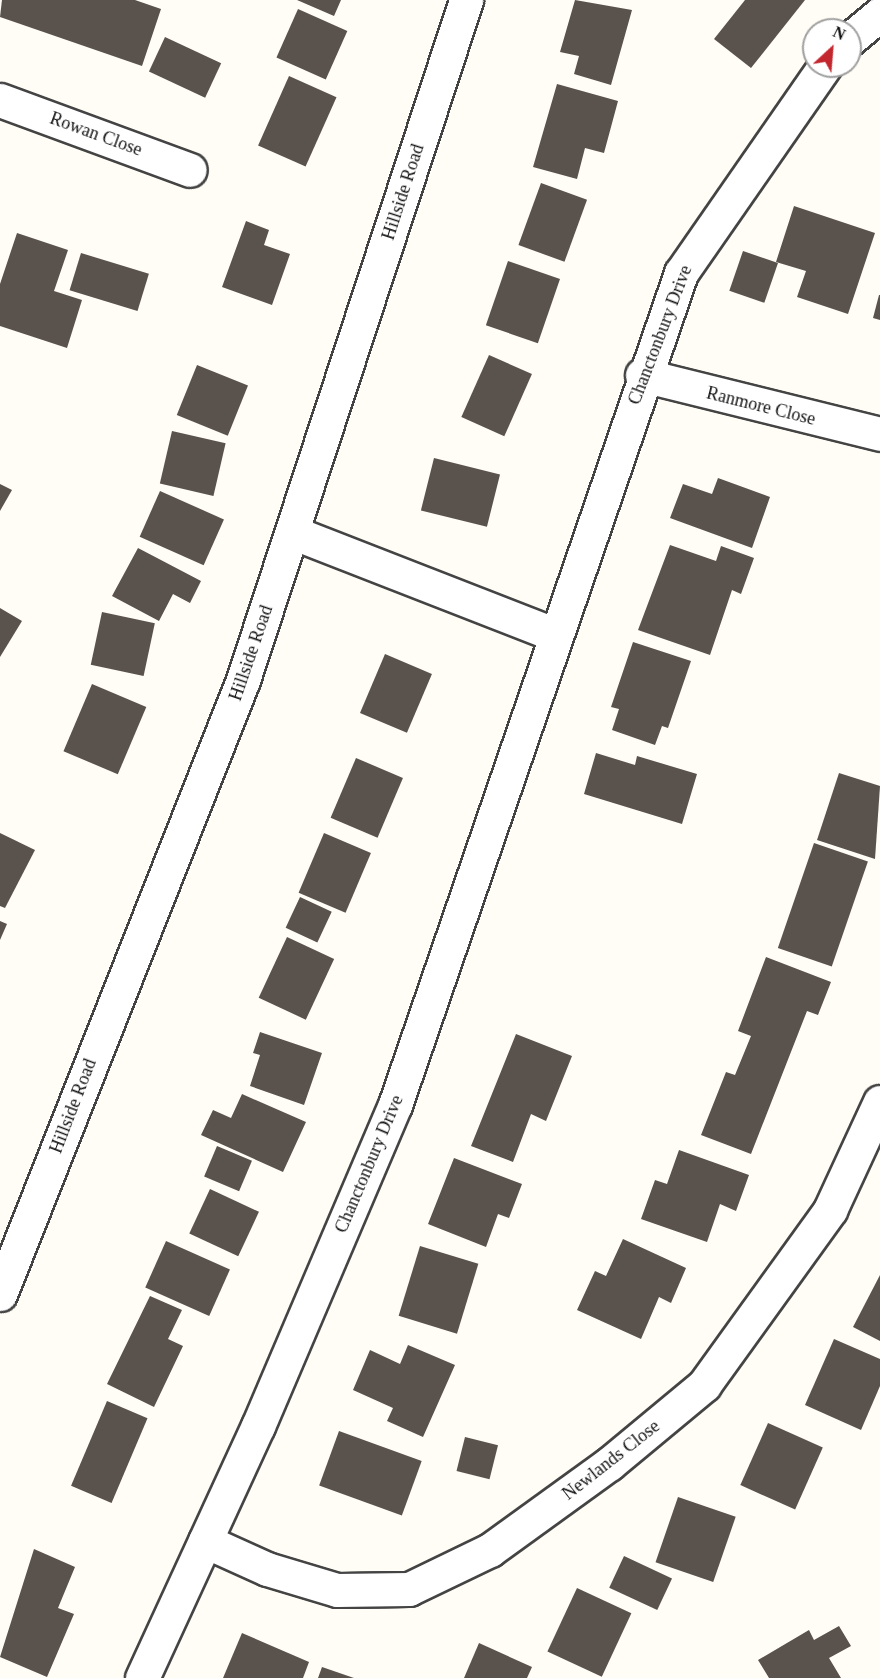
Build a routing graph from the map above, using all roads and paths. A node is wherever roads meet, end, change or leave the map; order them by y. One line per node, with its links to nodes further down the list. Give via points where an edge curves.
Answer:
1 (466, 0): 9 (street, Hillside Road)
2 (880, 14): 3 (street)
3 (862, 29)
4 (817, 78): 7 (street, Chanctonbury Drive, via 681,273)
5 (0, 100): 6 (street, Rowan Close)
6 (190, 170)
7 (642, 375): 8 (street, Ranmore Close); 10 (street, Chanctonbury Drive)
8 (880, 434)
9 (292, 532): 10 (street); 12 (street, Hillside Road, via 243,680)
10 (556, 635): 13 (street, Chanctonbury Drive, via 395,1105)
11 (880, 1102): 13 (street, Newlands Close, via 830,1210 704,1385 609,1464 490,1550 409,1589 337,1590 267,1569)
12 (0, 1294)
13 (205, 1541): 14 (street, Chanctonbury Drive)
14 (142, 1678)

